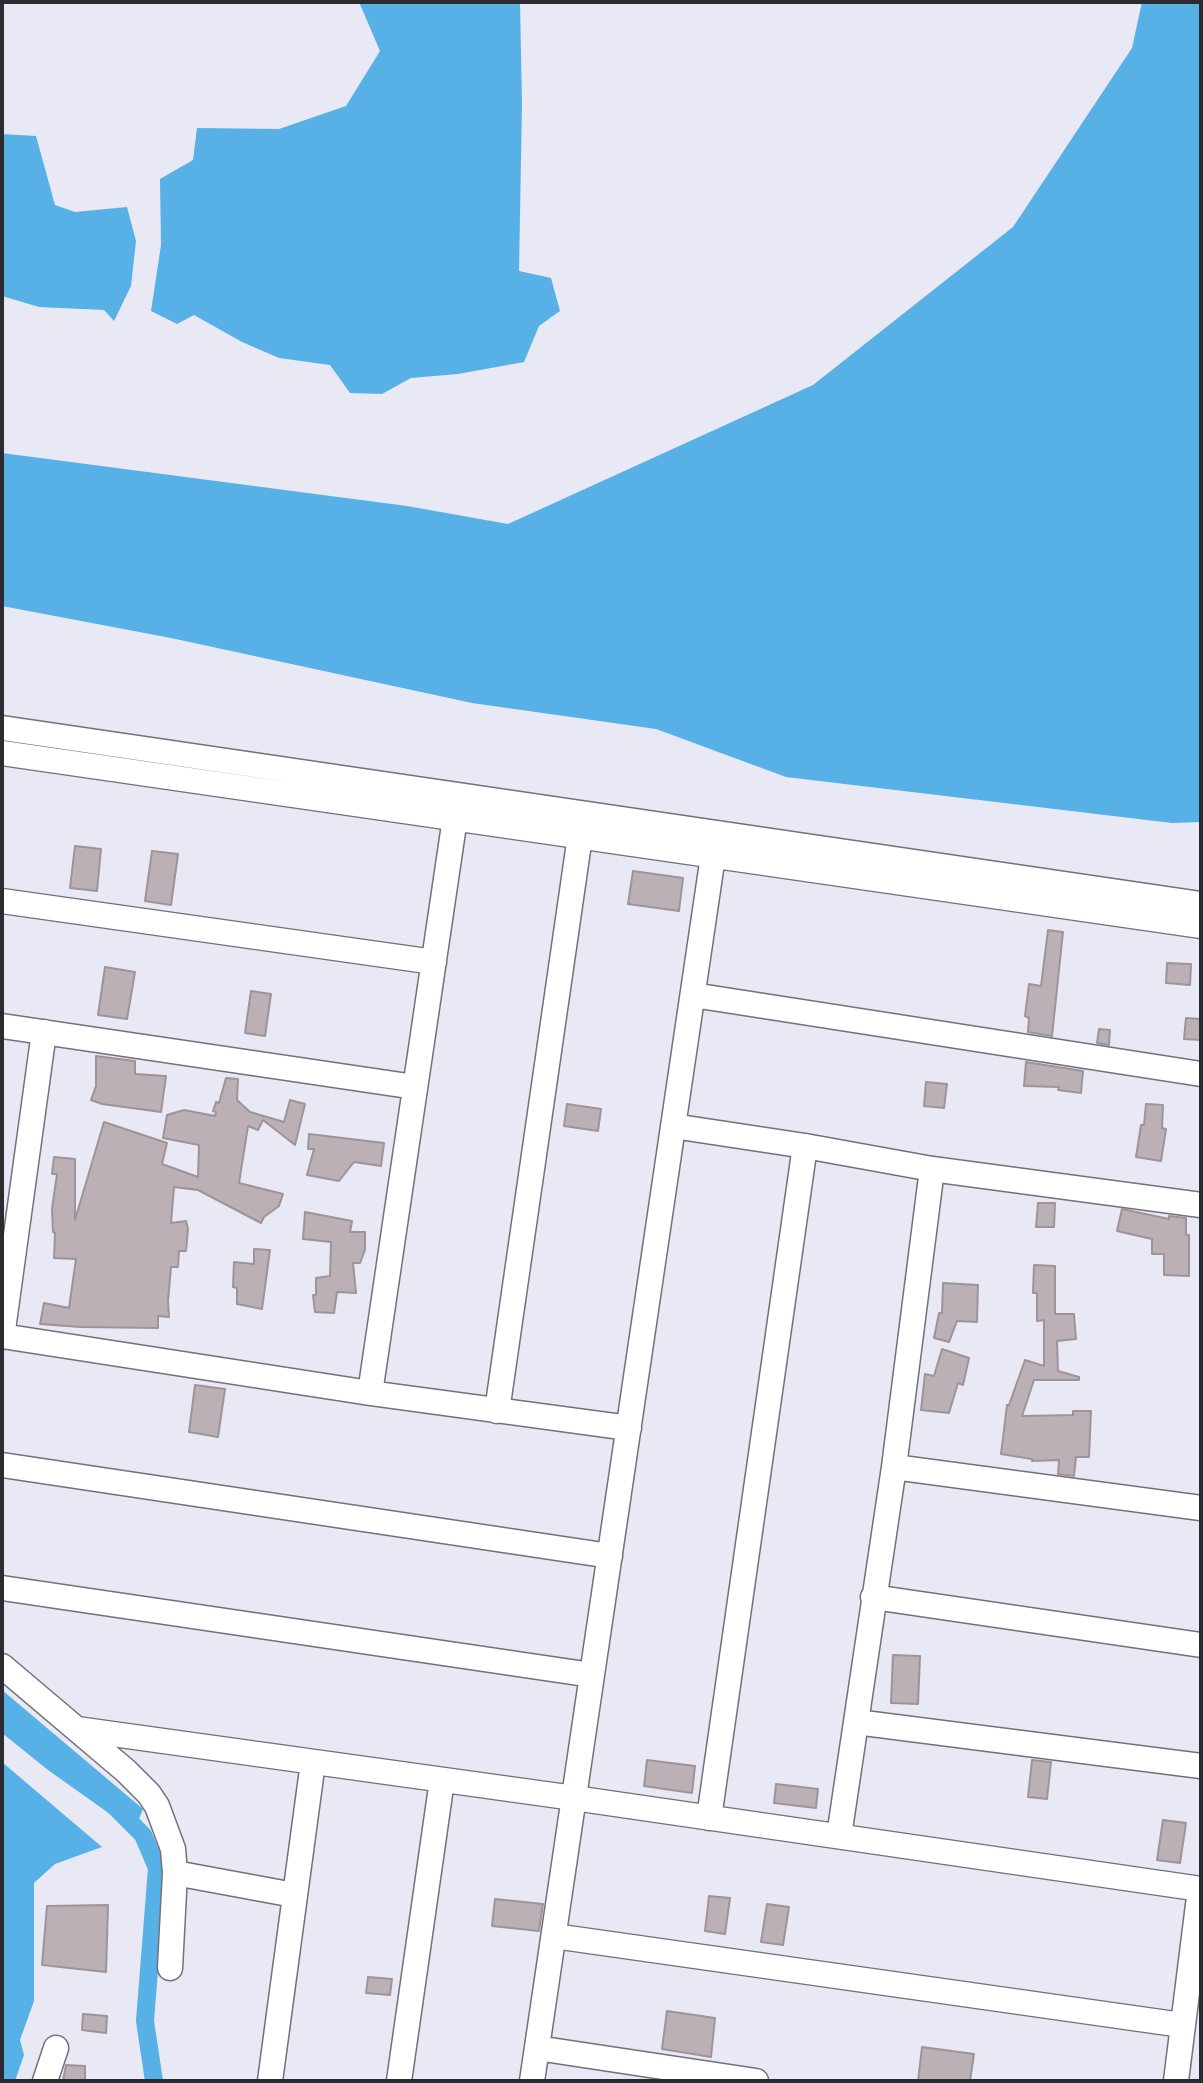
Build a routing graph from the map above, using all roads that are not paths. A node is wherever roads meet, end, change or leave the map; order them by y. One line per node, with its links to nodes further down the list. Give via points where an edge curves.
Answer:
1 (2, 728): 7 (street)
2 (2, 753): 3 (street)
3 (456, 818): 4 (street); 9 (street)
4 (580, 836): 5 (street); 21 (street)
5 (713, 856): 8 (street); 10 (street)
6 (2, 901): 9 (street)
7 (1201, 904)
8 (1201, 926)
9 (434, 962): 14 (street)
10 (693, 995): 13 (street); 15 (street)
11 (2, 1026): 12 (street)
12 (44, 1032): 14 (street); 19 (street)
13 (1201, 1074)
14 (415, 1087): 20 (street)
15 (673, 1126): 16 (street); 22 (street)
16 (805, 1146): 17 (street); 38 (street)
17 (932, 1169): 18 (street); 24 (street)
18 (1201, 1205)
19 (2, 1337): 20 (street)
20 (370, 1393): 21 (street)
21 (497, 1411): 22 (street)
22 (629, 1428): 26 (street)
23 (2, 1465): 26 (street)
24 (894, 1467): 25 (street); 28 (street)
25 (1201, 1508)
26 (610, 1556): 31 (street)
27 (2, 1588): 31 (street)
28 (873, 1597): 29 (street); 32 (street)
29 (1201, 1645)
30 (2, 1666): 33 (street)
31 (592, 1675): 37 (street)
32 (856, 1722): 35 (street); 39 (street)
33 (77, 1729): 34 (street); 40 (street, via 149,1794 168,1833)
34 (313, 1762): 36 (street); 42 (street)
35 (1201, 1766)
36 (442, 1780): 37 (street); 50 (street)
37 (574, 1798): 38 (street); 43 (street)
38 (709, 1818): 39 (street)
39 (839, 1836): 41 (street)
40 (176, 1873): 42 (street); 44 (street)
41 (1201, 1889): 45 (street)
42 (294, 1895): 49 (street)
43 (554, 1936): 45 (street); 47 (street)
44 (170, 1968)
45 (1182, 2025): 53 (street)
46 (55, 2048): 48 (street)
47 (537, 2048): 51 (street); 52 (street)
48 (45, 2081)
49 (270, 2081)
50 (400, 2081)
51 (533, 2081)
52 (756, 2081)
53 (1176, 2081)

